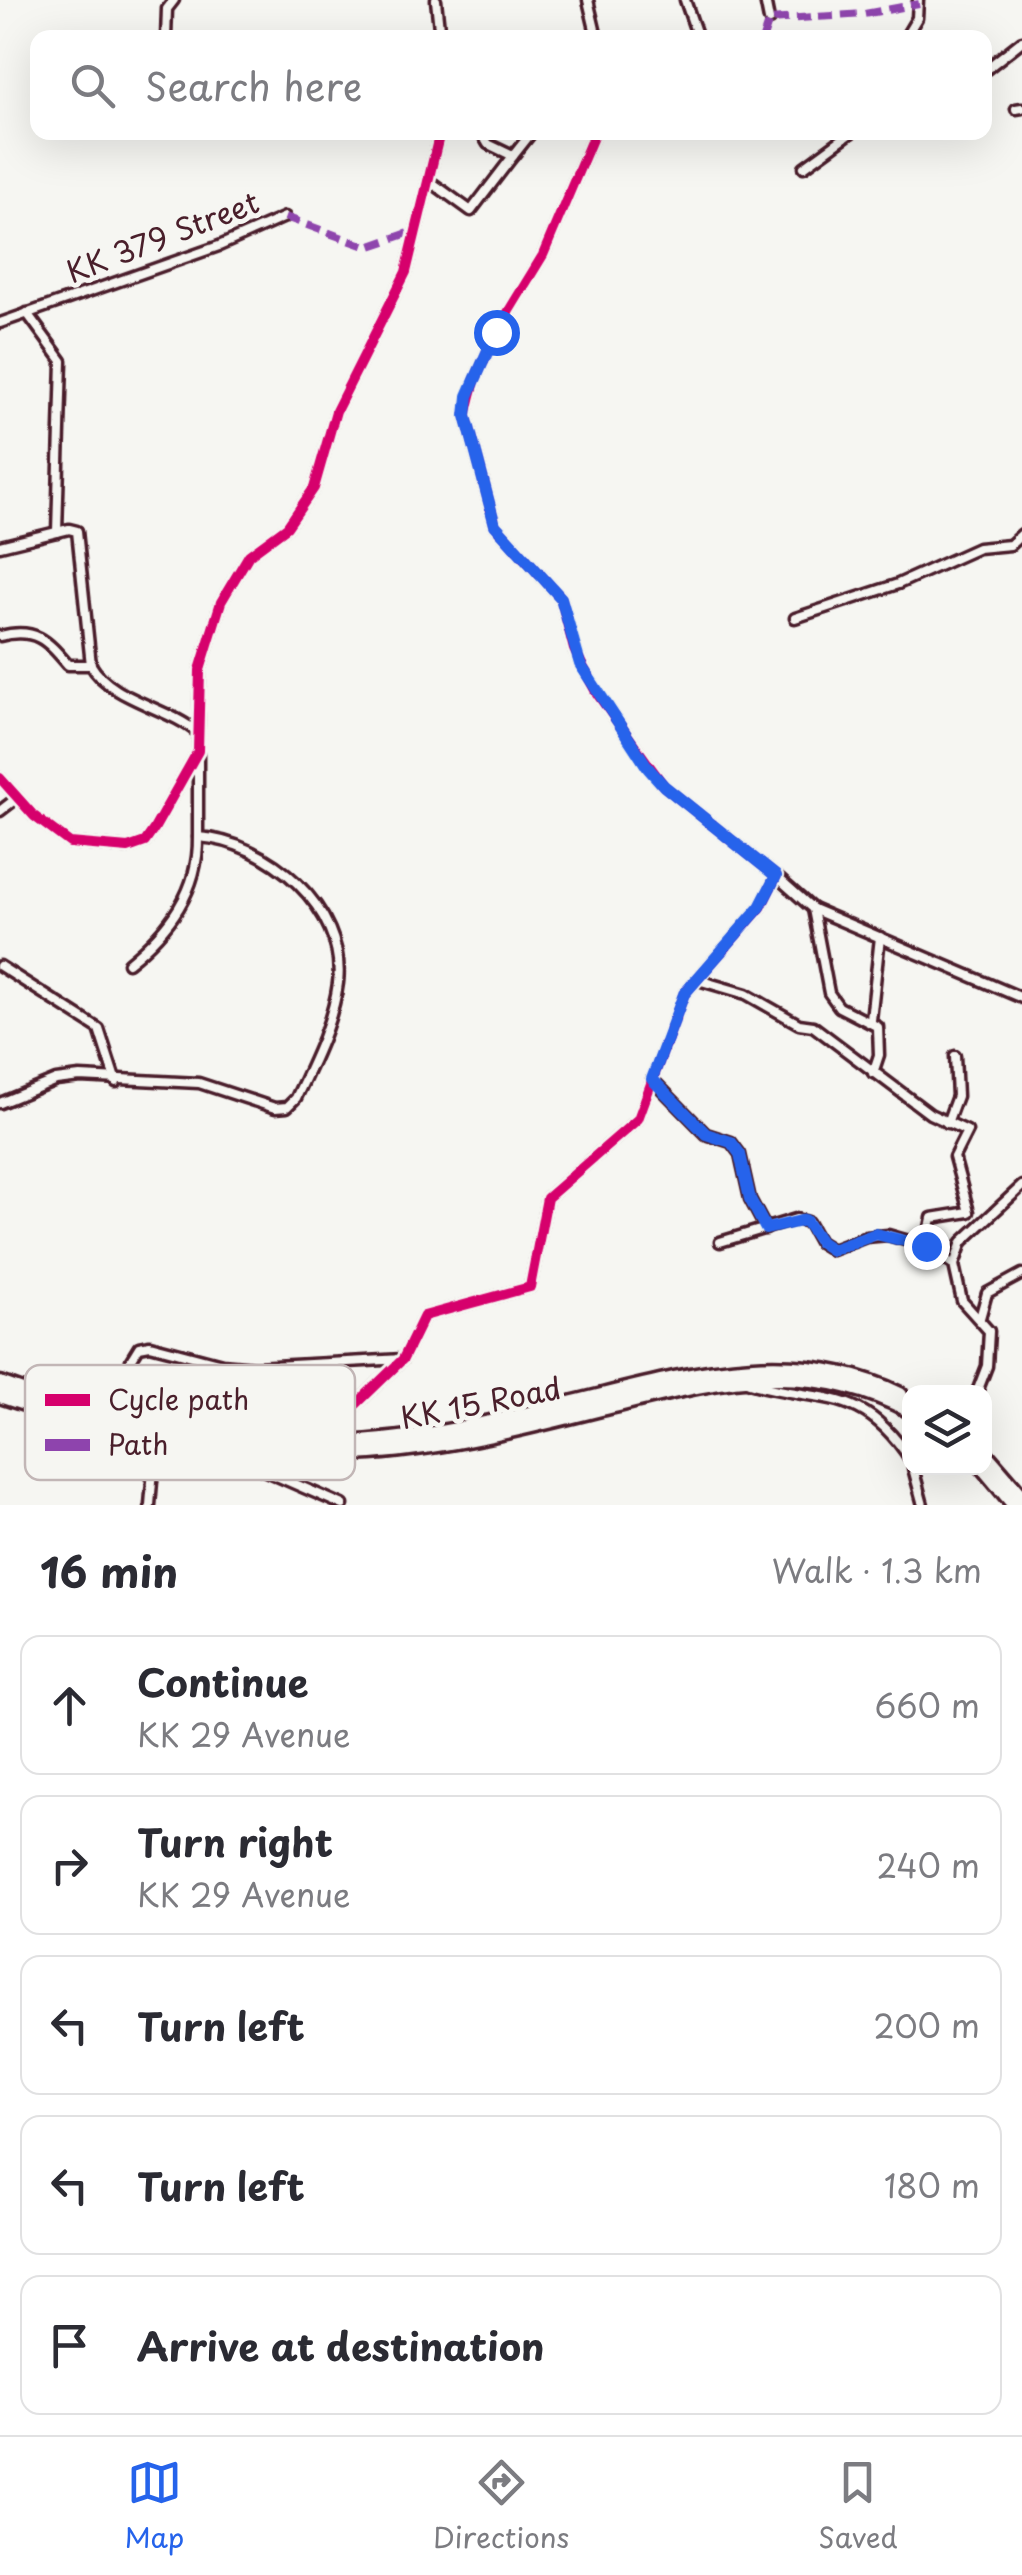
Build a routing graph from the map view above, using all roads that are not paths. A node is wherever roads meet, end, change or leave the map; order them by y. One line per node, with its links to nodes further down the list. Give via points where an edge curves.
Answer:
1 (174, 0): 9 (street)
2 (436, 0): 10 (street)
3 (588, 0): 11 (street)
4 (685, 0): 12 (street)
5 (765, 0): 8 (street)
6 (930, 0): 7 (street)
7 (918, 2): 13 (street)
8 (769, 20)
9 (166, 30)
10 (439, 30)
11 (596, 30)
12 (695, 30)
13 (910, 30)
14 (1022, 41): 15 (street)
15 (992, 65)
16 (439, 140): 23 (street)
17 (486, 140): 21 (street)
18 (525, 140): 21 (street)
19 (592, 140): 39 (street, via 543,255 482,364 466,416 495,525 561,598 580,664 606,708 664,786)
20 (841, 140): 22 (street)
21 (512, 156): 23 (street, via 471,211)
22 (804, 167)
23 (431, 182): 33 (street, via 406,272 336,411 314,488 287,526 250,556 221,602 200,670)
24 (285, 217): 25 (street, KK 379 Street)
25 (27, 313): 26 (street, KK 379 Street); 27 (street, via 62,361)
26 (0, 323)
27 (57, 532): 29 (street); 32 (street, via 73,529 77,536)
28 (1022, 534): 30 (street, via 1010,545 978,548 898,584)
29 (0, 546)
30 (795, 618)
31 (0, 636): 32 (street, via 39,635 68,665)
32 (91, 665): 33 (street, via 112,686)
33 (198, 733): 34 (street)
34 (198, 751): 36 (street, via 154,830 137,846 70,842); 38 (street)
35 (0, 778): 36 (street)
36 (16, 798): 37 (street)
37 (0, 812)
38 (198, 837): 42 (street, via 191,889); 50 (street, via 234,843 274,865 308,896 332,940 334,1000 287,1107 199,1083)
39 (776, 876): 40 (street); 44 (street, via 760,907)
40 (813, 909): 41 (street); 46 (street, via 829,993 839,1007)
41 (880, 937): 45 (street); 46 (street)
42 (128, 964)
43 (0, 966): 50 (street, via 99,1029)
44 (698, 980): 48 (street, via 813,1026); 49 (street, via 680,1003)
45 (1022, 998)
46 (870, 1020): 48 (street, via 878,1027)
47 (955, 1056): 52 (street, via 957,1096)
48 (873, 1073): 52 (street)
49 (652, 1079): 54 (street, via 706,1134 731,1142); 60 (street, via 634,1124 546,1198 530,1287 424,1316)
50 (116, 1082): 51 (street, via 65,1078)
51 (0, 1103)
52 (947, 1122): 56 (street, via 967,1132 954,1157 969,1212 932,1218)
53 (1022, 1186): 57 (street, via 962,1242)
54 (766, 1229): 55 (street); 56 (street, via 805,1220 832,1250 876,1234)
55 (720, 1242)
56 (926, 1246): 57 (street)
57 (954, 1265): 59 (street, via 960,1296)
58 (1022, 1274): 59 (street, via 987,1293)
59 (980, 1318): 66 (street, via 991,1341)
60 (402, 1359): 63 (street); 71 (street)
61 (130, 1365): 62 (street, via 139,1347 150,1345)
62 (233, 1365)
63 (292, 1365)
64 (739, 1378): 72 (highway, KK 15 Road, via 819,1379); 74 (street, via 851,1404); 75 (highway, KK 15 Road, via 449,1442)
65 (0, 1384): 67 (highway, KK 15 Road)
66 (979, 1385)
67 (25, 1392)
68 (0, 1394): 70 (highway, KK 15 Road)
69 (902, 1396): 73 (highway, KK 15 Road, via 800,1367 738,1367 472,1427)
70 (25, 1400)
71 (355, 1405)
72 (902, 1406)
73 (355, 1441)
74 (902, 1449)
75 (355, 1453)
76 (992, 1462): 81 (highway)
77 (915, 1475): 84 (street)
78 (990, 1475): 85 (highway)
79 (152, 1480): 82 (street)
80 (286, 1480): 83 (street)
81 (1022, 1497)
82 (150, 1505)
83 (342, 1505)
84 (923, 1505)
85 (1015, 1505)

